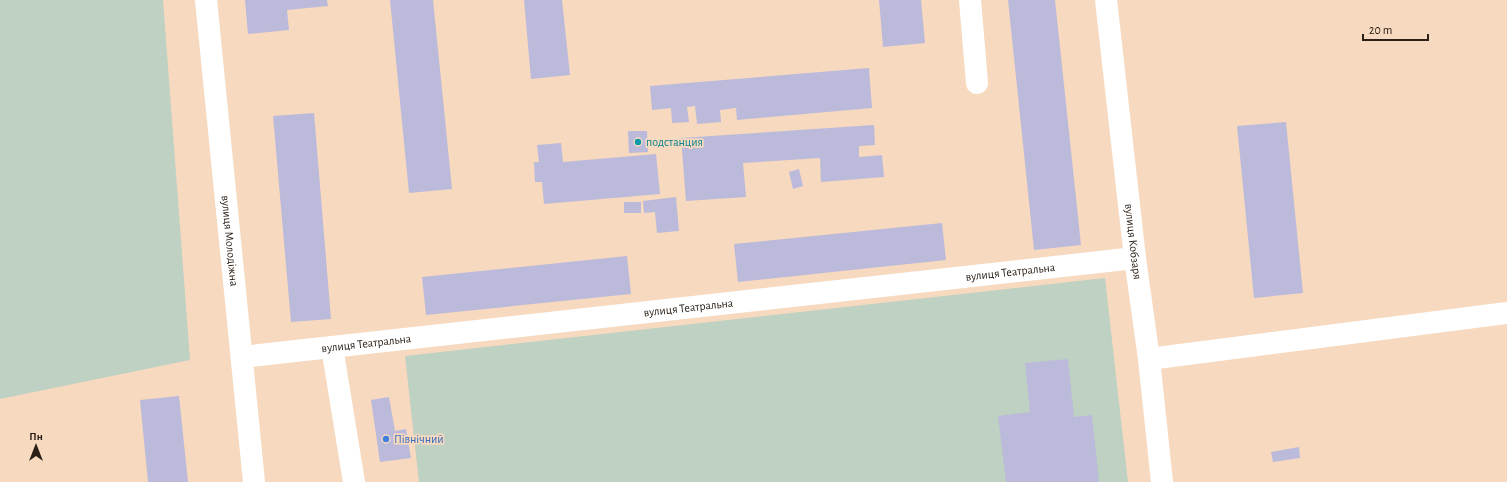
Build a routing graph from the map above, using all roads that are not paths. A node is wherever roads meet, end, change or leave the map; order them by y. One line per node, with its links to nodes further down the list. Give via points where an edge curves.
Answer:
1 (206, 0): 8 (street, вулиця Молодіжна)
2 (970, 0): 4 (street)
3 (1106, 0): 5 (street, вулиця Кобзаря)
4 (977, 83)
5 (1135, 258): 7 (street, вулиця Театральна); 9 (street, вулиця Кобзаря)
6 (1507, 313): 9 (street)
7 (332, 347): 8 (street, вулиця Театральна); 11 (street)
8 (242, 357): 10 (street, вулиця Молодіжна)
9 (1149, 359): 12 (street, вулиця Кобзаря)
10 (254, 482)
11 (354, 482)
12 (1162, 482)

